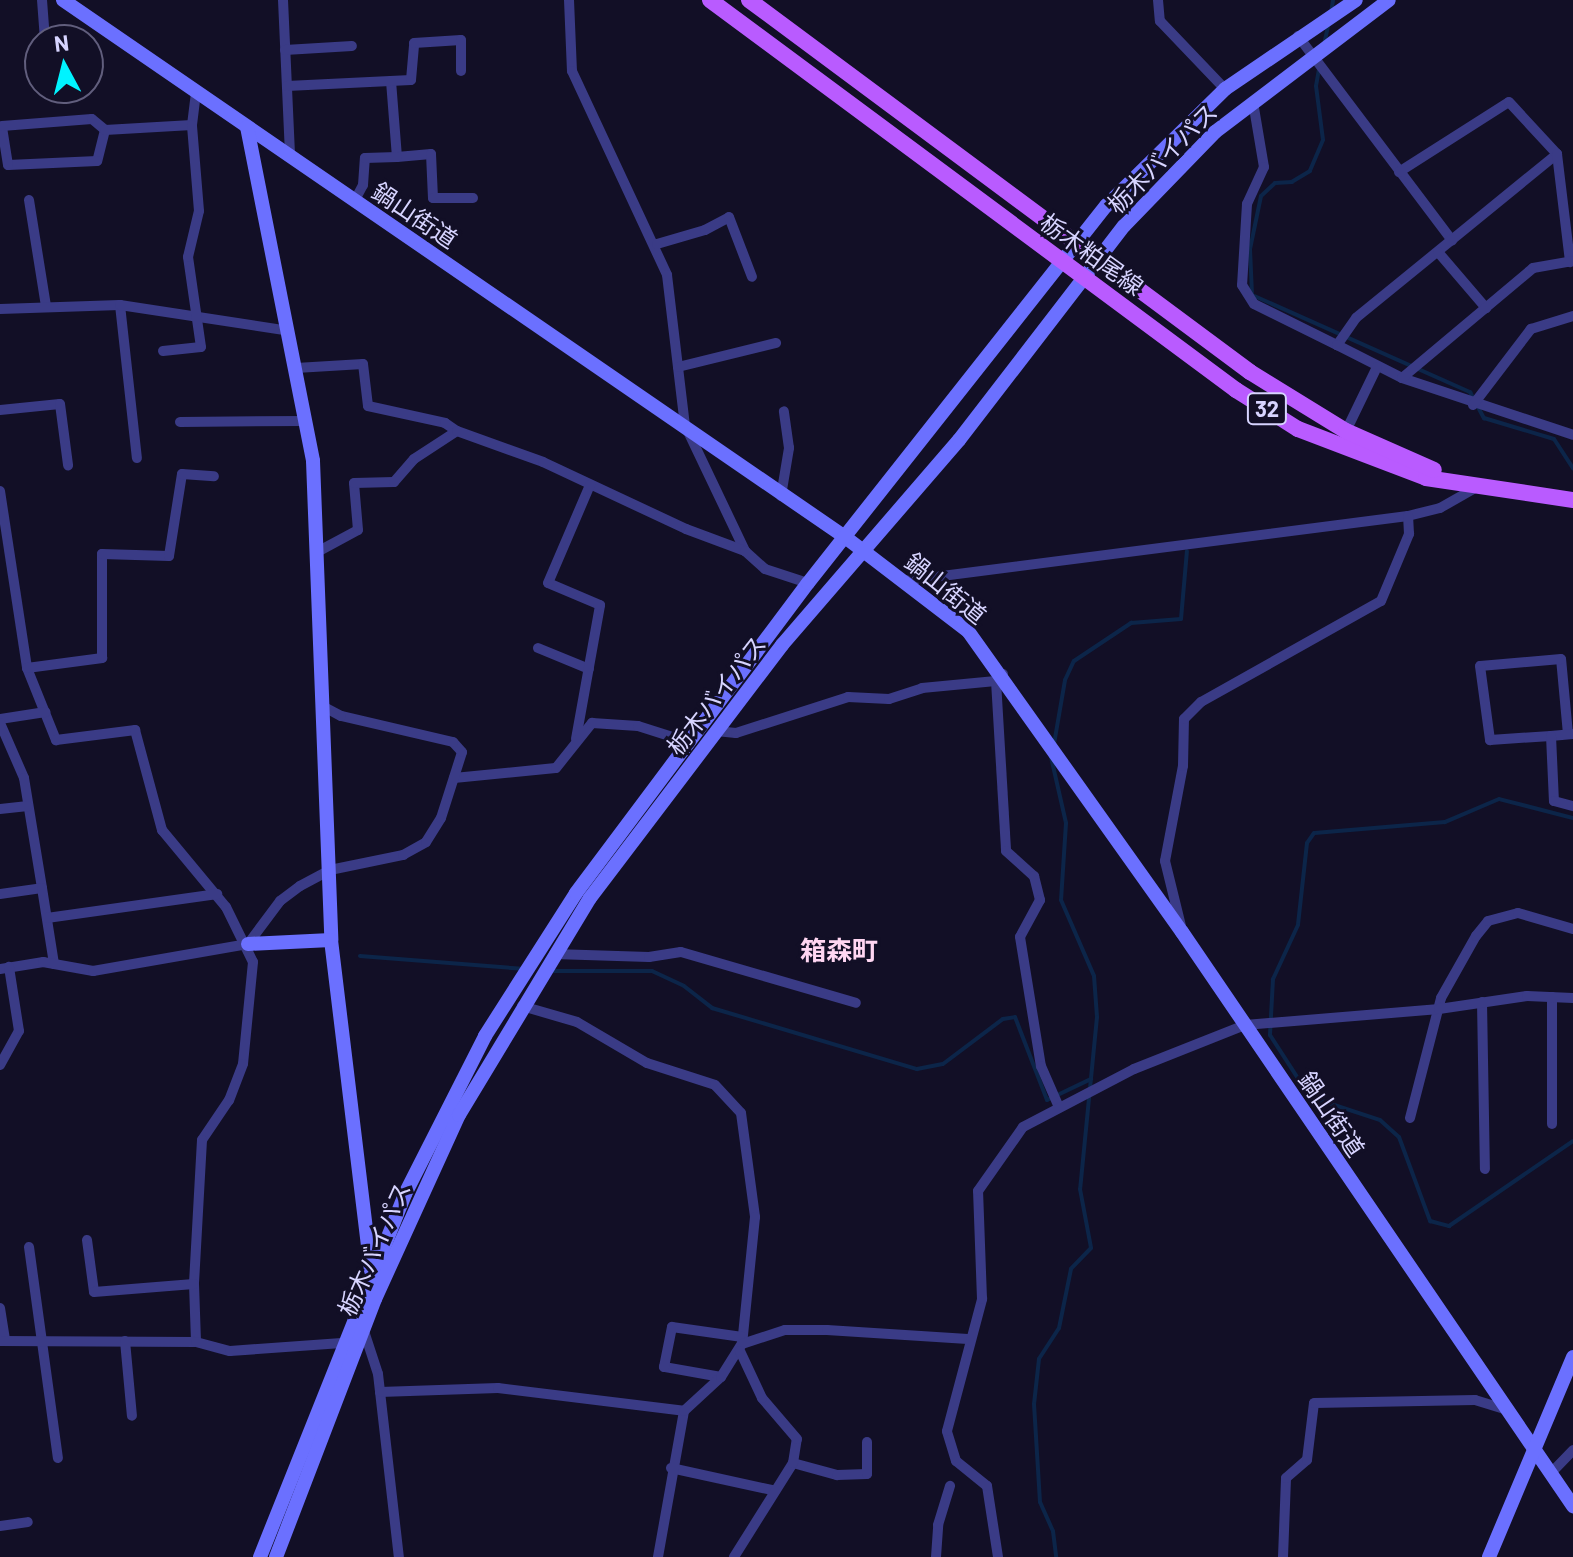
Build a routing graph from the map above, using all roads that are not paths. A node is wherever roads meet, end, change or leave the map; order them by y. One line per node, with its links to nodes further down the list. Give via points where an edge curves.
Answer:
1 (42, 0): 10 (street)
2 (63, 0): 19 (main road, 鍋山街道)
3 (283, 0): 13 (street)
4 (569, 0): 34 (street, via 572,71 595,128)
5 (710, 0): 37 (main road, 栃木粕尾線 / 32)
6 (749, 0): 33 (main road, 栃木粕尾線 / 32)
7 (1158, 0): 18 (street, via 1160,21)
8 (1356, 0): 11 (main road, 栃木バイパス)
9 (1389, 0): 14 (main road, 栃木バイパス)
10 (44, 24)
11 (1298, 36): 14 (street); 18 (main road, 栃木バイパス)
12 (352, 46): 13 (street)
13 (285, 50): 17 (street)
14 (1312, 54): 20 (main road, 栃木バイパス); 27 (street)
15 (461, 71): 16 (street, via 461,40 414,43 411,80)
16 (391, 81): 17 (street); 26 (street)
17 (287, 86): 25 (street)
18 (1225, 89): 33 (main road, 栃木バイパス, via 1106,206)
19 (196, 92): 21 (street); 22 (main road, 鍋山街道)
20 (1253, 102): 36 (main road, 栃木バイパス, via 1215,132); 49 (street, via 1264,167 1247,204 1242,285 1254,304)
21 (192, 125): 23 (street); 45 (street, via 199,211 188,257)
22 (247, 127): 25 (main road, 鍋山街道); 47 (main road)
23 (105, 130): 23 (street, via 92,119 2,126 8,165 97,161)
24 (1557, 154): 27 (street, via 1509,102); 31 (street); 32 (street)
25 (290, 156): 30 (main road, 鍋山街道)
26 (397, 157): 28 (street, via 431,154 433,198); 30 (street, via 365,158 363,185)
27 (1399, 172): 32 (street)
28 (473, 198)
29 (29, 200): 42 (street)
30 (355, 200): 60 (main road, 鍋山街道)
31 (1569, 217): 38 (street)
32 (1452, 240): 35 (street)
33 (1077, 243): 36 (main road, 栃木粕尾線 / 32); 37 (main road, 栃木バイパス)
34 (657, 244): 39 (street, via 729,217); 51 (street, via 667,275)
35 (1438, 252): 43 (street); 49 (street, via 1356,318)
36 (1098, 259): 40 (main road, 栃木バイパス); 62 (main road, 栃木粕尾線 / 32, via 1250,372)
37 (1062, 262): 40 (main road, 栃木粕尾線 / 32); 73 (main road, 栃木バイパス)
38 (1572, 262): 43 (street, via 1533,268)
39 (752, 277)
40 (1084, 278): 68 (main road, 栃木粕尾線 / 32, via 1298,429 1381,464); 76 (main road, 栃木バイパス, via 959,440)
41 (120, 305): 42 (street); 45 (street); 64 (street)
42 (46, 306): 44 (street)
43 (1486, 308): 54 (street)
44 (0, 309)
45 (195, 316): 47 (street); 50 (street, via 201,347)
46 (1573, 316): 55 (street, via 1531,329)
47 (289, 331): 53 (main road)
48 (776, 343): 51 (street)
49 (1337, 345): 52 (street)
50 (163, 351)
51 (678, 367): 60 (street)
52 (1377, 367): 54 (street); 62 (street)
53 (296, 368): 58 (main road); 61 (street, via 363,364 368,406 445,423)
54 (1402, 378): 55 (street)
55 (1473, 405): 63 (street)
56 (0, 410): 65 (street, via 60,404)
57 (784, 411): 70 (street, via 789,448)
58 (305, 421): 59 (street); 74 (main road)
59 (180, 422)
60 (685, 425): 70 (main road, 鍋山街道); 75 (street)
61 (457, 431): 67 (street); 74 (street, via 414,459 394,482 354,483 358,530)
62 (1346, 431): 68 (main road, 栃木粕尾線 / 32)
63 (1573, 435)
64 (137, 458)
65 (68, 465)
66 (214, 476): 80 (street, via 182,474 169,556 102,554 102,658)
67 (590, 485): 75 (street); 81 (street, via 548,583 600,605)
68 (1477, 487): 71 (main road, 栃木粕尾線 / 32); 72 (street, via 1440,508)
69 (0, 491): 80 (street)
70 (781, 496): 73 (main road, 鍋山街道)
71 (1573, 500)
72 (1408, 516): 77 (street); 101 (street, via 1409,534 1381,601 1201,702 1184,719 1183,766 1165,861)
73 (845, 537): 76 (main road, 鍋山街道); 78 (main road, 栃木バイパス)
74 (319, 551): 83 (main road)
75 (745, 551): 78 (street, via 765,569)
76 (864, 551): 77 (main road, 鍋山街道); 86 (main road, 栃木バイパス)
77 (903, 581): 82 (main road, 鍋山街道, via 968,631)
78 (808, 583): 90 (main road, 栃木バイパス)
79 (538, 648): 81 (street)
80 (27, 668): 84 (street)
81 (589, 669): 89 (street)
82 (1000, 678): 86 (street, via 922,688 889,699 848,697 736,733); 101 (main road, 鍋山街道); 115 (street, via 1006,851 1034,876 1040,900 1020,937 1041,1066)
83 (322, 706): 91 (street, via 341,716 453,742 462,752); 95 (main road)
84 (45, 712): 85 (street); 98 (street, via 56,740 135,730 162,830)
85 (0, 721): 92 (street, via 24,778)
86 (716, 731): 104 (main road, 栃木バイパス)
87 (1570, 734): 88 (street); 88 (street, via 1561,659 1480,666 1490,740)
88 (1551, 736): 93 (street, via 1554,801)
89 (576, 739): 90 (street, via 584,727 608,721); 91 (street, via 556,768)
90 (688, 742): 121 (main road, 栃木バイパス, via 576,893 500,1011 445,1109)
91 (454, 778): 95 (street, via 426,842 403,855)
92 (28, 806): 94 (street); 96 (street)
93 (1573, 806)
94 (0, 809)
95 (330, 870): 102 (main road); 103 (street, via 280,901)
96 (42, 888): 97 (street); 99 (street)
97 (0, 894)
98 (217, 894): 99 (street); 103 (street)
99 (47, 918): 105 (street)
100 (1573, 929): 112 (street, via 1532,914 1488,921)
101 (1182, 932): 113 (main road, 鍋山街道)
102 (331, 940): 103 (main road); 121 (main road)
103 (248, 944): 105 (street, via 93,971); 122 (street, via 253,962 243,1064 229,1100 202,1140)
104 (554, 954): 110 (street, via 649,957 681,952); 111 (main road, 栃木バイパス)
105 (54, 964): 106 (street)
106 (5, 968): 114 (street, via 19,1031)
107 (1552, 997): 108 (street); 109 (street); 117 (street)
108 (1573, 998)
109 (1482, 1002): 112 (street); 118 (street)
110 (856, 1003)
111 (522, 1006): 123 (main road, 栃木バイパス, via 459,1115); 133 (street, via 577,1022 647,1063 715,1085 741,1113 755,1217)
112 (1439, 1009): 113 (street); 116 (street)
113 (1245, 1025): 115 (street); 137 (main road, 鍋山街道)
114 (0, 1065)
115 (1058, 1105): 127 (street, via 1023,1127 978,1191 982,1299)
116 (1410, 1118)
117 (1552, 1124)
118 (1485, 1169)
119 (87, 1240): 122 (street, via 94,1292)
120 (29, 1247): 130 (street)
121 (371, 1270): 123 (main road); 125 (main road, 栃木バイパス)
122 (194, 1284): 131 (street)
123 (375, 1299): 126 (main road, 栃木バイパス)
124 (0, 1308): 128 (street)
125 (355, 1311): 126 (street); 132 (main road, 栃木バイパス)
126 (363, 1328): 136 (street); 153 (main road, 栃木バイパス)
127 (968, 1339): 133 (street, via 785,1330); 158 (street, via 947,1431 956,1461 987,1486)
128 (2, 1341): 130 (street)
129 (125, 1341): 130 (street); 131 (street); 139 (street)
130 (42, 1342): 143 (street)
131 (196, 1342): 132 (street, via 230,1351)
132 (342, 1343): 152 (main road, 栃木バイパス)
133 (742, 1344): 135 (street); 135 (street, via 672,1327 664,1367); 144 (street, via 762,1398 797,1439)
134 (1573, 1357): 141 (main road)
135 (721, 1377): 138 (street)
136 (380, 1392): 138 (street, via 498,1388); 154 (street)
137 (1508, 1410): 141 (main road, 鍋山街道); 159 (street, via 1475,1400 1314,1403 1307,1460 1286,1478)
138 (684, 1411): 145 (street)
139 (132, 1416)
140 (867, 1442): 144 (street, via 867,1474 837,1475)
141 (1534, 1449): 146 (main road, 鍋山街道); 160 (main road)
142 (1573, 1450): 146 (street)
143 (58, 1458)
144 (793, 1463): 148 (street)
145 (671, 1468): 148 (street); 155 (street)
146 (1551, 1473): 149 (main road, 鍋山街道)
147 (950, 1486): 157 (street, via 938,1525)
148 (772, 1490): 156 (street)
149 (1573, 1506)
150 (28, 1522): 151 (street)
151 (0, 1526)
152 (260, 1557)
153 (276, 1557)
154 (399, 1557)
155 (658, 1557)
156 (734, 1557)
157 (936, 1557)
158 (998, 1557)
159 (1283, 1557)
160 (1489, 1557)

